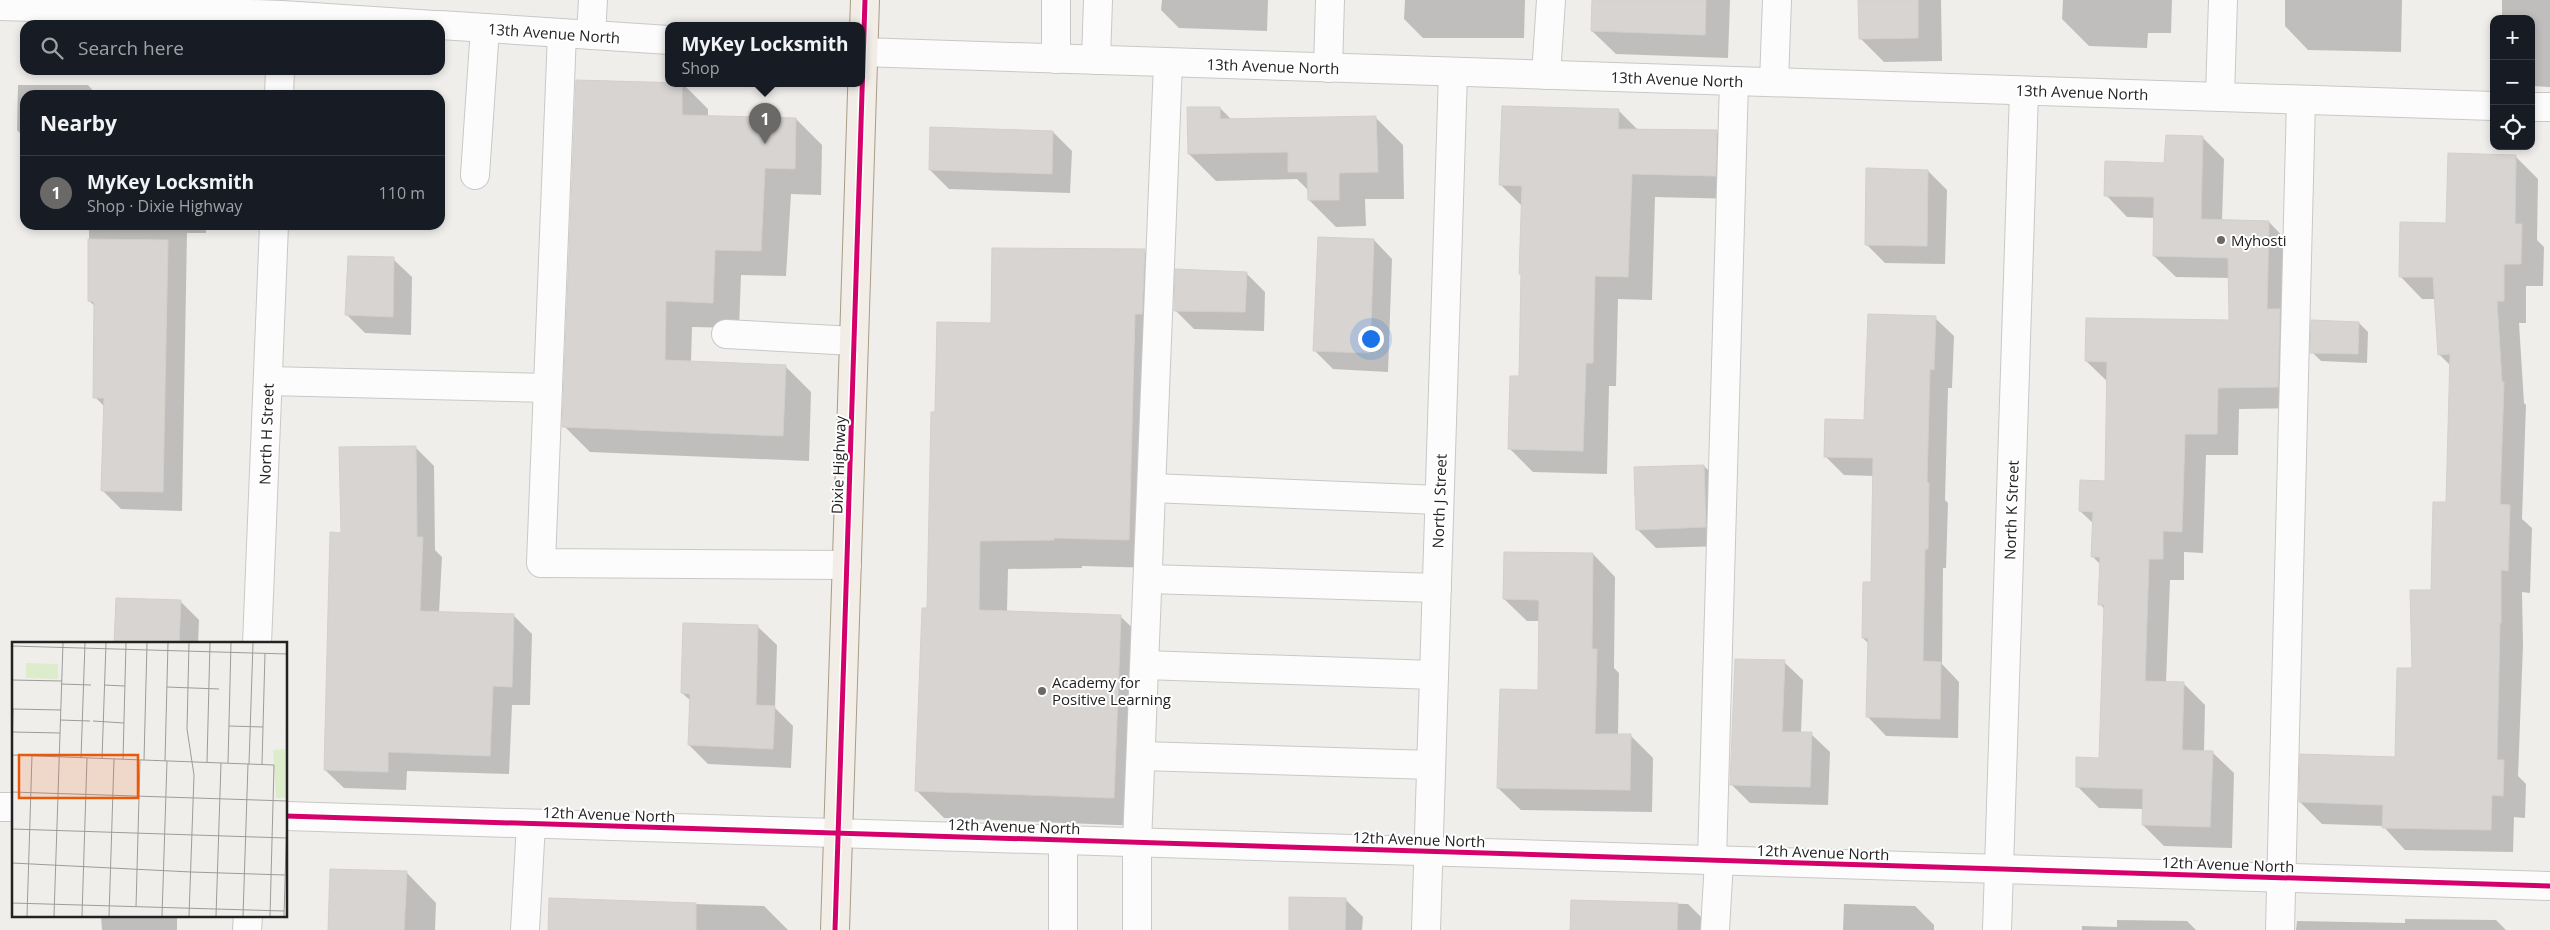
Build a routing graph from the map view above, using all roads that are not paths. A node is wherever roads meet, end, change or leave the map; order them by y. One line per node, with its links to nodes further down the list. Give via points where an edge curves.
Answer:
1 (593, 0): 15 (street)
2 (866, 0): 11 (main road, Dixie Highway)
3 (1056, 0): 18 (street)
4 (1098, 0): 19 (street)
5 (1330, 0): 21 (street)
6 (1550, 0): 24 (street)
7 (1777, 0): 26 (street)
8 (2223, 0): 30 (street)
9 (0, 6): 10 (street)
10 (282, 20)
11 (864, 22)
12 (445, 25): 13 (street, 13th Avenue North)
13 (485, 28): 14 (street, 13th Avenue North); 35 (street)
14 (562, 33): 15 (street, 13th Avenue North); 40 (street)
15 (591, 35): 16 (street, 13th Avenue North)
16 (665, 40)
17 (865, 52): 18 (street, 13th Avenue North)
18 (1056, 59): 19 (street, 13th Avenue North)
19 (1096, 60): 20 (street, 13th Avenue North)
20 (1168, 63): 21 (street, 13th Avenue North); 41 (street)
21 (1328, 68): 22 (street, 13th Avenue North)
22 (1453, 72): 24 (street, 13th Avenue North); 42 (street, North J Street)
23 (280, 75): 28 (street)
24 (1546, 75): 25 (street, 13th Avenue North)
25 (1734, 81): 26 (street, 13th Avenue North); 57 (street)
26 (1774, 82): 29 (street, 13th Avenue North)
27 (861, 87): 38 (main road, Dixie Highway)
28 (279, 90)
29 (2024, 90): 30 (street, 13th Avenue North); 58 (street, North K Street)
30 (2220, 96): 31 (street, 13th Avenue North)
31 (2302, 100): 32 (street, 13th Avenue North); 59 (street)
32 (2490, 106)
33 (2535, 107): 34 (street)
34 (2550, 107)
35 (475, 175)
36 (274, 230): 39 (street, North H Street)
37 (726, 334): 38 (street)
38 (854, 341): 43 (main road, Dixie Highway)
39 (268, 381): 40 (street); 46 (street, North H Street)
40 (548, 388): 43 (street, via 541,563)
41 (1152, 488): 42 (street); 44 (street)
42 (1439, 500): 45 (street, North J Street)
43 (847, 565): 53 (main road, Dixie Highway)
44 (1148, 579): 45 (street); 47 (street)
45 (1436, 588): 48 (street, North J Street)
46 (258, 642)
47 (1145, 665): 48 (street); 49 (street)
48 (1434, 675): 50 (street, North J Street)
49 (1141, 756): 50 (street); 55 (street)
50 (1431, 765): 56 (street, North J Street)
51 (288, 816): 52 (street, 12th Avenue North)
52 (531, 824): 53 (street, 12th Avenue North); 61 (street)
53 (838, 834): 54 (street, 12th Avenue North); 62 (main road, Dixie Highway)
54 (1063, 840): 55 (street, 12th Avenue North); 63 (street)
55 (1137, 843): 56 (street, 12th Avenue North); 64 (street)
56 (1428, 852): 57 (street, 12th Avenue North); 65 (street, North J Street)
57 (1716, 861): 58 (street, 12th Avenue North); 66 (street)
58 (1999, 869): 59 (street, 12th Avenue North); 67 (street, North K Street)
59 (2282, 878): 60 (street, 12th Avenue North); 68 (street)
60 (2550, 886)
61 (525, 930)
62 (835, 930)
63 (1063, 930)
64 (1137, 930)
65 (1426, 930)
66 (1715, 930)
67 (1997, 930)
68 (2280, 930)

